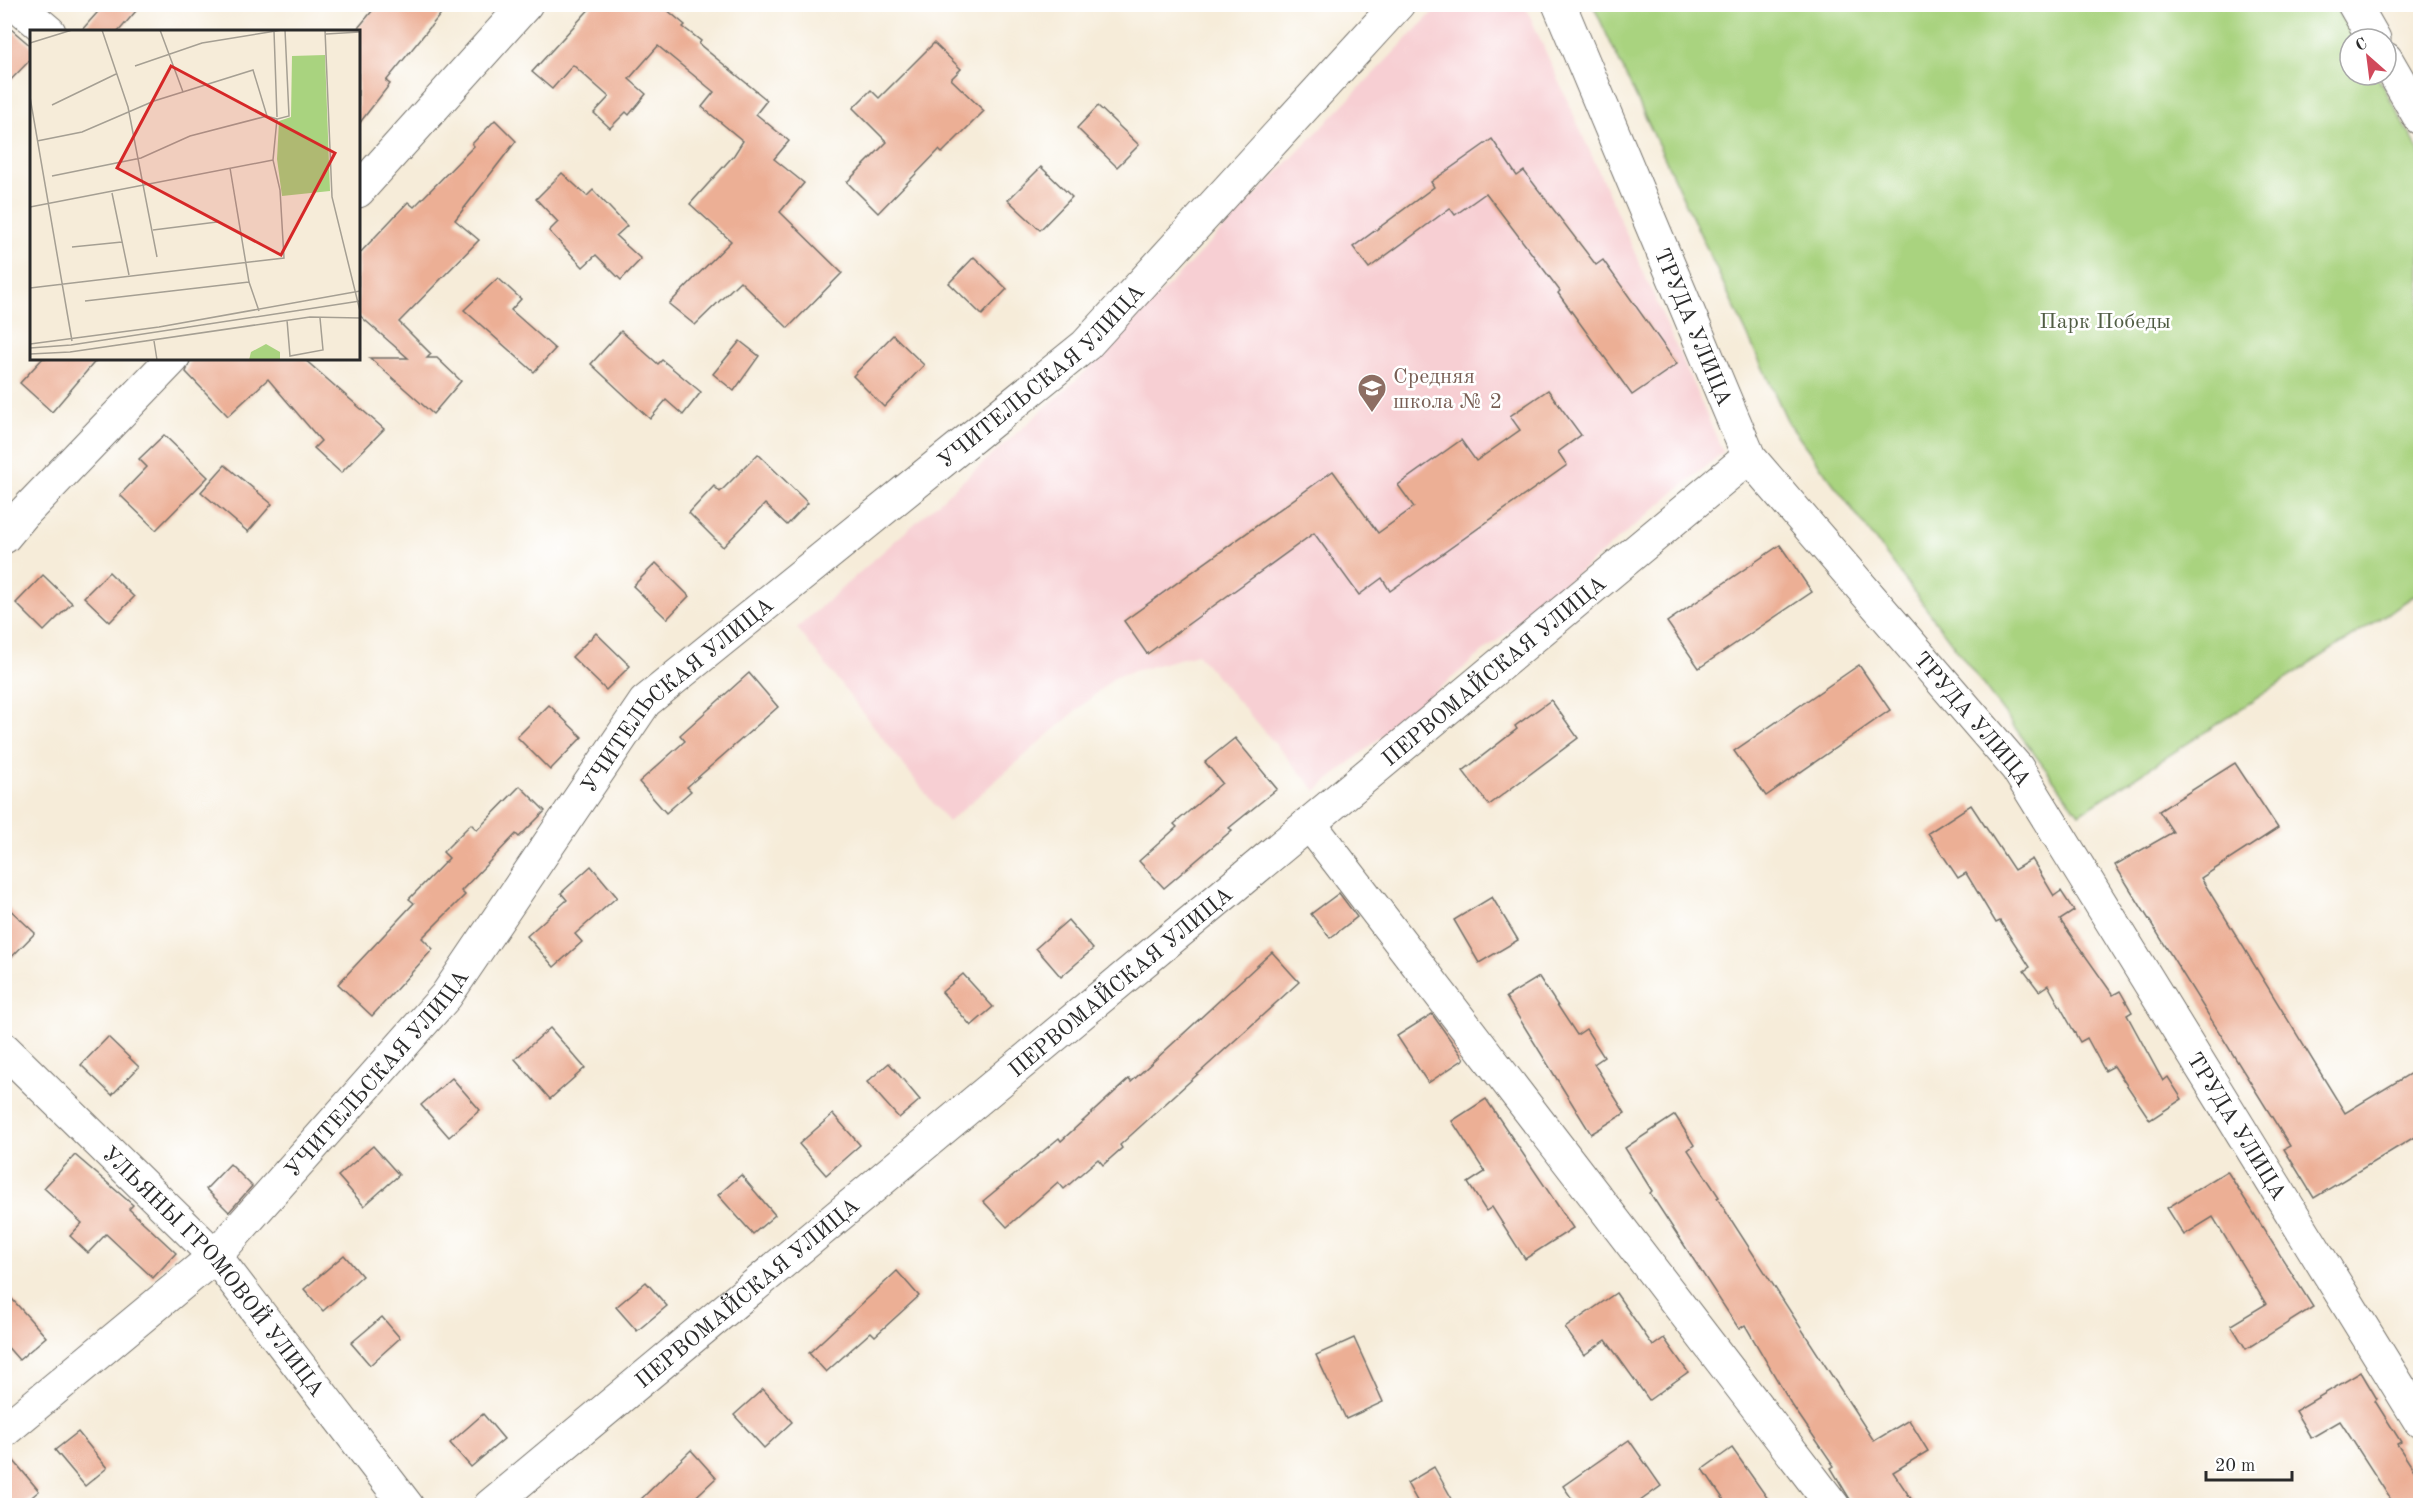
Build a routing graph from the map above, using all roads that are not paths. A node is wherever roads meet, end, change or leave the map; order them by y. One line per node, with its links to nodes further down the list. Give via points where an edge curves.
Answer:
1 (16, 4): 7 (street)
2 (526, 4): 10 (street)
3 (1398, 4): 16 (street, УЧИТЕЛЬСКАЯ УЛИЦА, via 1086,345 645,702 446,996)
4 (1559, 4): 12 (street, ТРУДА УЛИЦА)
5 (2355, 4): 6 (street)
6 (2367, 27)
7 (47, 30)
8 (2398, 79): 9 (street)
9 (2421, 118)
10 (360, 189)
11 (171, 360): 13 (street)
12 (1749, 457): 14 (street, ПЕРВОМАЙСКАЯ УЛИЦА); 17 (street, ТРУДА УЛИЦА, via 2017,768)
13 (4, 537)
14 (1309, 822): 20 (street, ПЕРВОМАЙСКАЯ УЛИЦА); 21 (street)
15 (4, 1049): 16 (street, УЛЬЯНЫ ГРОМОВОЙ УЛИЦА)
16 (215, 1256): 18 (street, УЧИТЕЛЬСКАЯ УЛИЦА); 19 (street, УЛЬЯНЫ ГРОМОВОЙ УЛИЦА)
17 (2421, 1421)
18 (4, 1431)
19 (407, 1506)
20 (490, 1506)
21 (1833, 1506)

